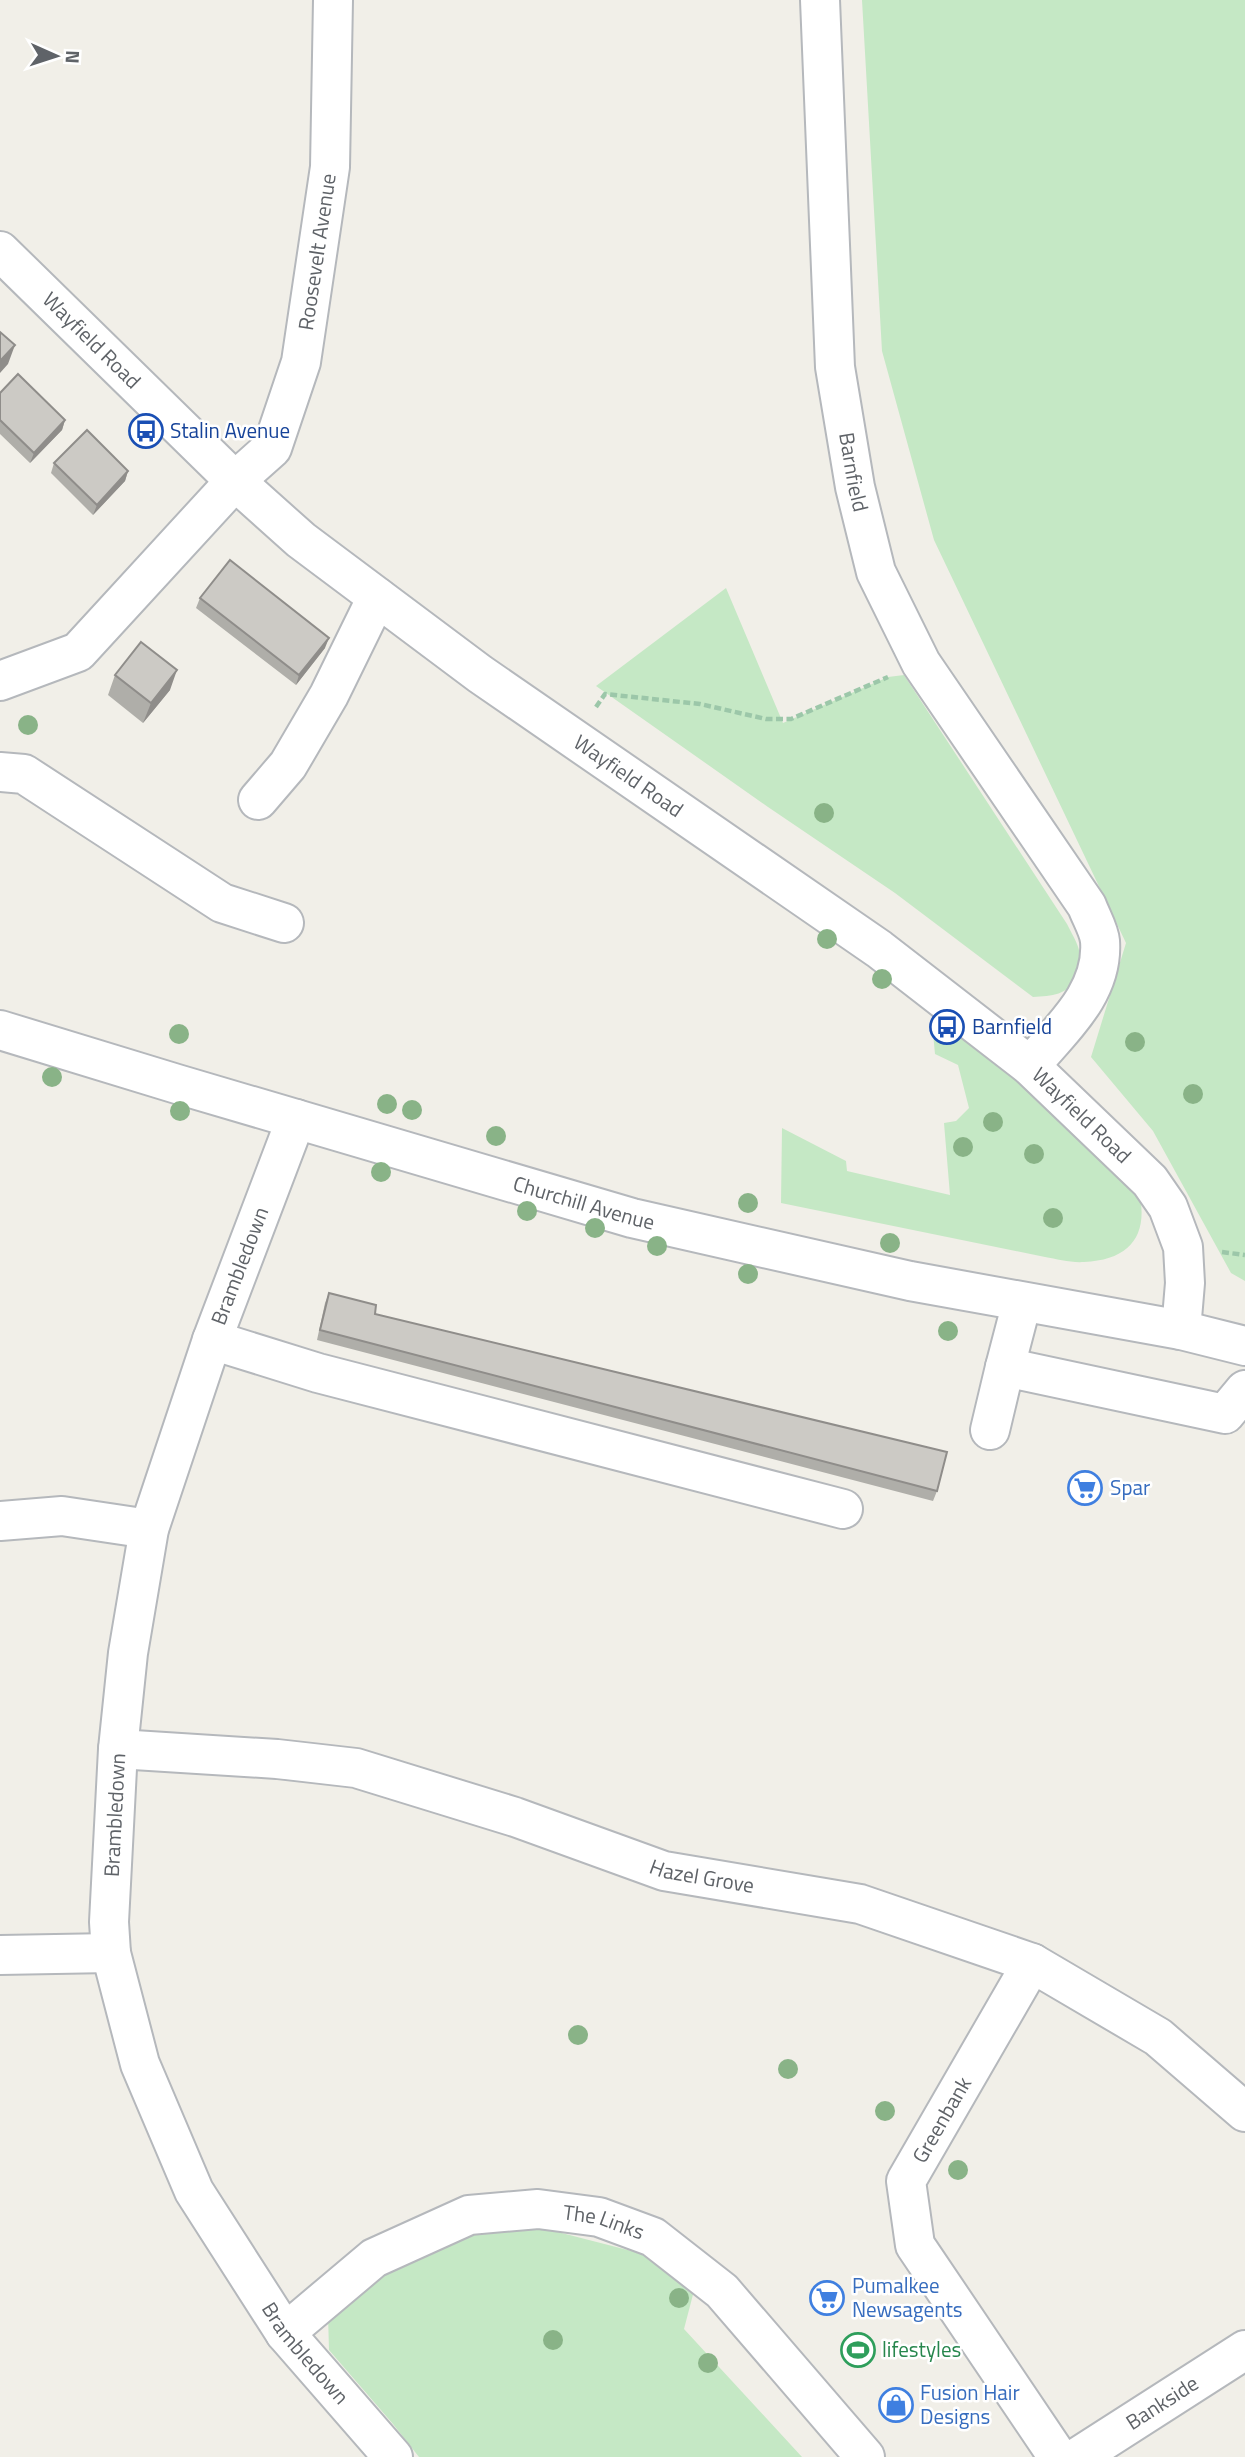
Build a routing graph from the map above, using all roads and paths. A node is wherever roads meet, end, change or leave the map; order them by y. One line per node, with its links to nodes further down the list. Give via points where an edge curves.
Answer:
1 (333, 0): 4 (street, Roosevelt Avenue, via 330,167 301,362 272,448)
2 (820, 0): 6 (street, Barnfield, via 835,367 855,487 876,572)
3 (0, 251): 4 (street, Wayfield Road)
4 (235, 481): 5 (street, Wayfield Road); 7 (street, via 78,652)
5 (377, 597): 8 (street, Wayfield Road); 10 (street, via 302,742)
6 (921, 663): 8 (path, via 791,719 605,694); 13 (street, Barnfield, via 1087,906 1100,940 1098,974 1085,1001)
7 (0, 681)
8 (573, 738): 13 (street, Wayfield Road, via 879,949)
9 (0, 772): 11 (street, via 24,774 222,903)
10 (258, 800)
11 (284, 923)
12 (0, 1030): 14 (street, Churchill Avenue)
13 (1030, 1066): 16 (street, Wayfield Road, via 1150,1181 1168,1207 1182,1247)
14 (296, 1119): 15 (street, Churchill Avenue, via 632,1219); 17 (street, Brambledown)
15 (1022, 1302): 16 (street, Churchill Avenue); 19 (street)
16 (1181, 1330): 18 (street, Churchill Avenue)
17 (212, 1340): 22 (street, via 318,1373); 24 (street, Brambledown)
18 (1245, 1346)
19 (1005, 1367): 20 (street, via 1225,1414); 21 (street)
20 (1245, 1390)
21 (990, 1430)
22 (842, 1509)
23 (0, 1521): 24 (street, via 62,1516)
24 (149, 1529): 25 (street, Brambledown)
25 (118, 1749): 26 (street, Brambledown); 28 (street, Hazel Grove, via 356,1768 515,1817 664,1871 860,1904)
26 (111, 1953): 27 (street); 30 (street, Brambledown, via 140,2064 194,2191)
27 (0, 1955)
28 (1032, 1963): 29 (street, Hazel Grove, via 1158,2037); 35 (street, Greenbank, via 906,2181 915,2245)
29 (1245, 2112)
30 (285, 2333): 33 (street, Brambledown); 34 (street, The Links, via 374,2258 469,2215 538,2209 599,2217 653,2237 722,2291)
31 (1245, 2350): 32 (street, Bankside)
32 (1094, 2453)
33 (393, 2457)
34 (865, 2457)
35 (1058, 2457)

